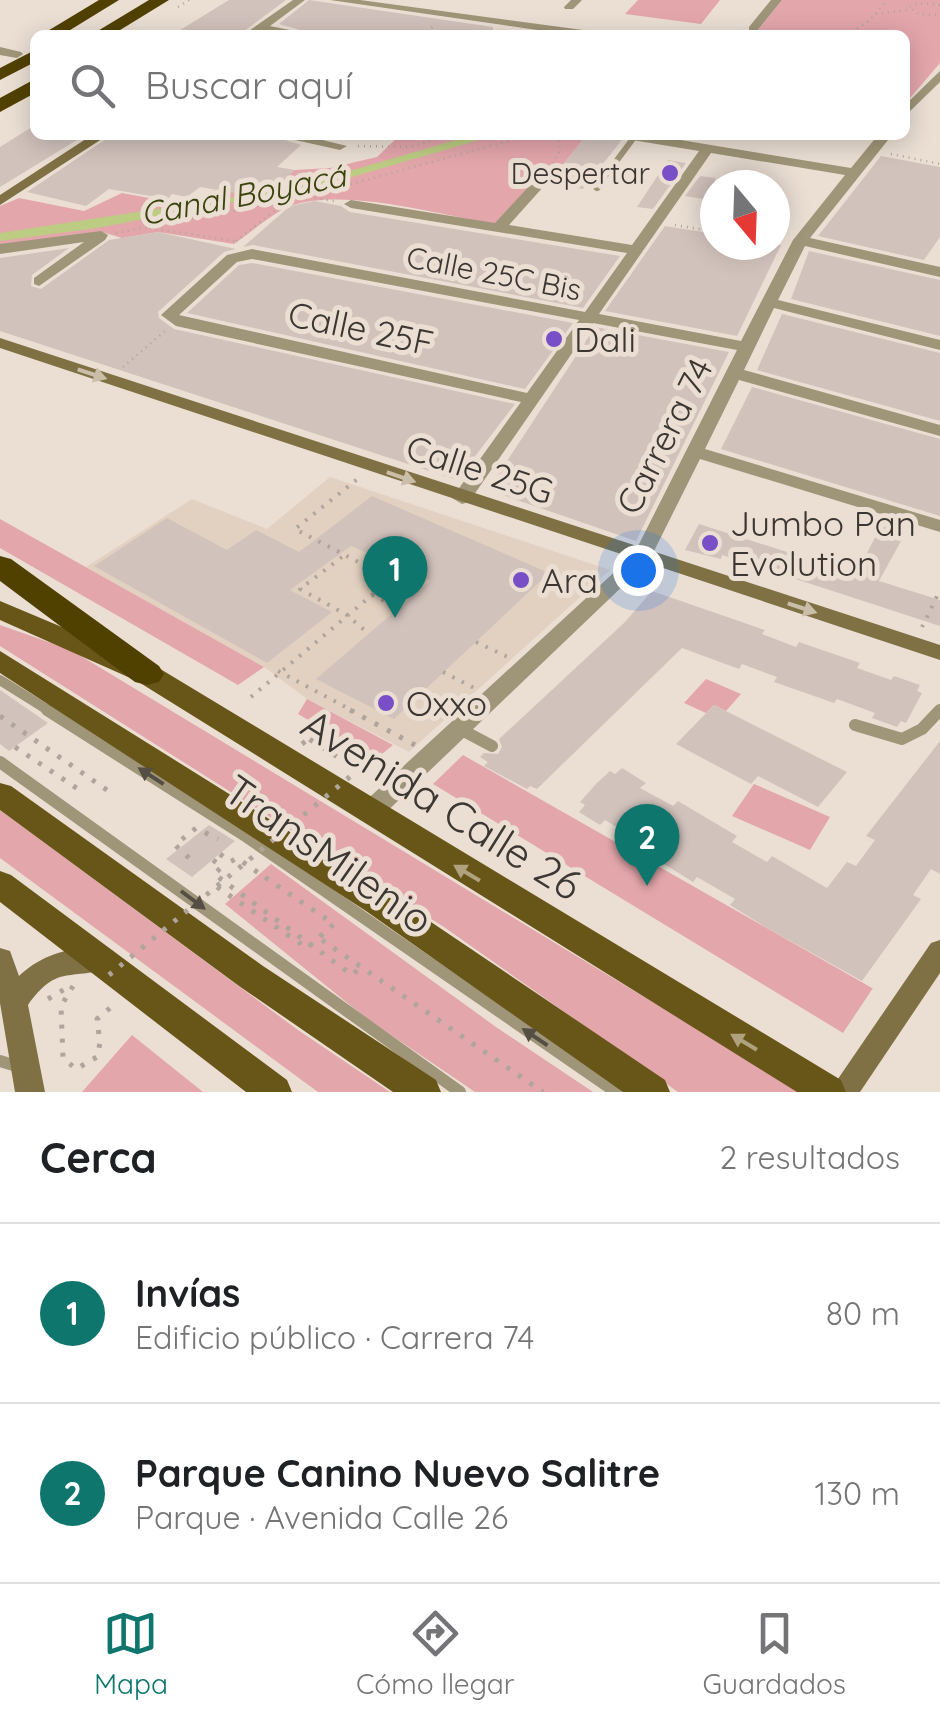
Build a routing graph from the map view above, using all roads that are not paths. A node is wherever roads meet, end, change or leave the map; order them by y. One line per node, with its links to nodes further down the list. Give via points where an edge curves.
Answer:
1 (128, 0): 8 (highway)
2 (160, 0): 11 (highway)
3 (179, 0): 12 (highway)
4 (300, 0): 13 (street)
5 (336, 0): 7 (street)
6 (777, 0): 10 (street)
7 (382, 3): 14 (street)
8 (108, 6): 9 (highway)
9 (72, 27)
10 (753, 29)
11 (109, 30)
12 (128, 30)
13 (255, 30)
14 (564, 30)
15 (18, 53): 16 (highway); 17 (highway)
16 (0, 63)
17 (0, 75)
18 (940, 75): 21 (street)
19 (30, 79): 20 (highway)
20 (13, 98)
21 (910, 107)
22 (93, 140): 32 (street)
23 (298, 140): 27 (street)
24 (632, 140): 31 (lane)
25 (659, 140): 28 (street)
26 (881, 140): 29 (street, Carrera 74)
27 (340, 146)
28 (708, 148): 29 (street); 37 (street)
29 (852, 172): 35 (street, Carrera 74)
30 (537, 186): 34 (street)
31 (597, 187)
32 (0, 201)
33 (351, 204): 34 (street)
34 (498, 228): 37 (street)
35 (800, 240): 39 (street); 41 (street, Carrera 74)
36 (0, 249): 40 (street, via 101,235)
37 (636, 250): 42 (street)
38 (940, 252): 39 (street)
39 (934, 271)
40 (39, 281)
41 (769, 302): 45 (street); 46 (street, Carrera 74)
42 (588, 319): 43 (street, Calle 25C Bis, via 252,254 232,258 168,315); 46 (street, Calle 25C Bis); 48 (street)
43 (176, 321): 48 (street, Calle 25F)
44 (0, 343): 51 (street, Calle 25G, one-way to 51)
45 (940, 345)
46 (746, 347): 47 (street, Carrera 74)
47 (735, 373): 49 (street); 50 (street, Carrera 74)
48 (532, 399): 51 (street)
49 (940, 431)
50 (695, 452): 52 (street); 53 (street, Carrera 74)
51 (462, 498): 53 (street, Calle 25G)
52 (940, 526)
53 (642, 557): 56 (street, Calle 25G, one-way to 56); 62 (street, Carrera 74)
54 (0, 566): 58 (highway)
55 (0, 610): 58 (main road, Avenida Calle 26)
56 (940, 653)
57 (0, 660): 77 (main road, via 377,902)
58 (146, 674): 66 (main road, Avenida Calle 26)
59 (0, 680): 76 (lane, TransMilenio, one-way to 59, via 247,837)
60 (940, 710): 61 (lane, via 902,739)
61 (854, 725)
62 (460, 729): 63 (lane); 66 (street, Carrera 74)
63 (492, 746)
64 (0, 762): 75 (lane, one-way to 75)
65 (0, 794): 74 (main road)
66 (369, 813): 78 (main road, Avenida Calle 26, one-way to 66)
67 (0, 884): 70 (main road)
68 (940, 951): 79 (street)
69 (0, 959): 71 (street)
70 (91, 971): 71 (street, via 78,958 42,970 26,984); 73 (main road)
71 (15, 1011): 72 (street)
72 (18, 1074)
73 (274, 1092)
74 (423, 1092)
75 (460, 1092)
76 (616, 1092)
77 (652, 1092)
78 (828, 1092)
79 (844, 1092)

